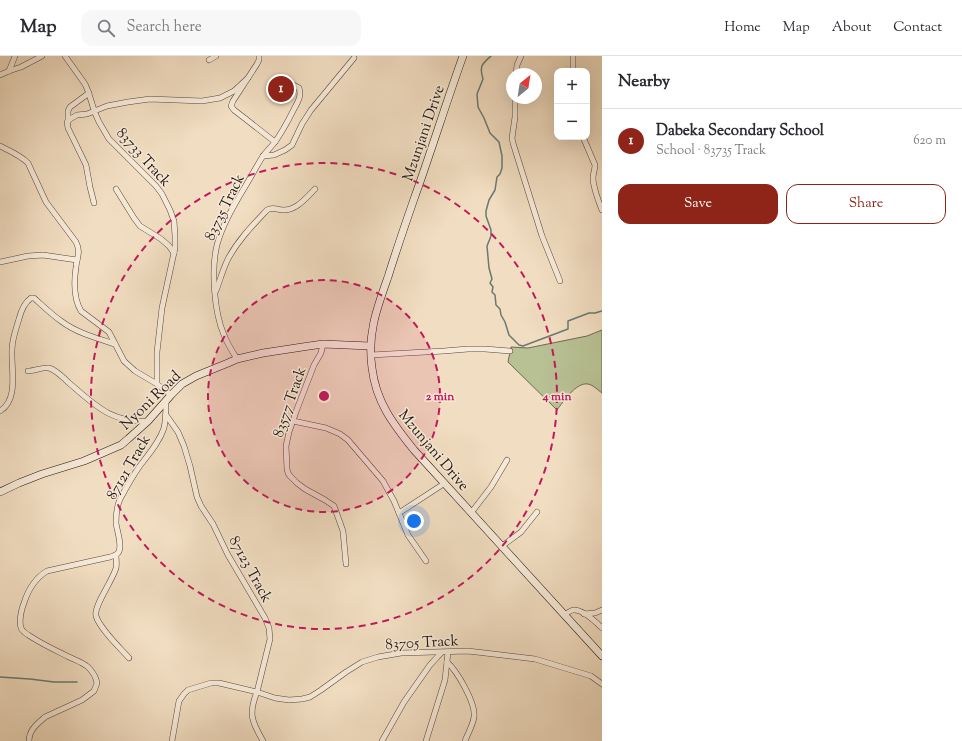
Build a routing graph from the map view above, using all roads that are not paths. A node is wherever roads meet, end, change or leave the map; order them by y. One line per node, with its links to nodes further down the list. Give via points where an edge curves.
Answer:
1 (15, 56): 13 (street)
2 (42, 56): 13 (street)
3 (65, 56): 17 (street, 83733 Track)
4 (216, 56): 10 (street)
5 (259, 56): 15 (street)
6 (463, 56): 36 (main road, Mzunjani Drive, via 375,315)
7 (521, 56): 11 (street)
8 (573, 56): 12 (street)
9 (354, 58): 24 (street, via 311,110 292,145 274,155)
10 (209, 60)
11 (517, 68)
12 (573, 68)
13 (9, 71): 14 (street)
14 (0, 75)
15 (248, 78): 19 (street, via 234,91 220,98 202,101 150,99); 22 (street, via 231,106)
16 (288, 82): 22 (street, 83735 Track, via 299,88 301,94)
17 (89, 93): 19 (street, 83733 Track); 20 (street, via 70,107)
18 (515, 104): 32 (street, via 513,143 542,236)
19 (94, 110): 20 (street, via 73,117); 29 (street, 83733 Track, via 110,139 156,186 167,201 175,226)
20 (68, 122): 27 (street, via 69,132 86,165)
21 (584, 140): 28 (street, via 595,165 593,179)
22 (275, 142): 24 (street, 83735 Track)
23 (0, 146): 30 (street, via 28,163 46,202 76,242 79,249)
24 (263, 156): 33 (street, 83735 Track, via 220,236 214,265)
25 (116, 189): 29 (street, via 140,226 161,239)
26 (314, 189): 33 (street, via 294,208 267,210 234,248)
27 (94, 202)
28 (602, 210)
29 (174, 253): 41 (street, 83733 Track, via 162,308 157,352)
30 (77, 260): 31 (street, via 43,255); 34 (street, via 75,288 79,308 109,332)
31 (0, 262)
32 (560, 282)
33 (215, 294): 39 (street, 83735 Track, via 221,328)
34 (115, 344): 41 (street, via 124,361); 43 (street, via 72,328 31,298 22,309 13,340 13,386 10,400)
35 (323, 344): 36 (main road, Nyoni Road); 39 (main road, Nyoni Road); 46 (street, 83577 Track)
36 (370, 346): 38 (main road, Mzunjani Drive)
37 (510, 351): 38 (street, via 468,349)
38 (370, 354): 48 (main road, Mzunjani Drive, via 379,398 388,415 409,444)
39 (237, 359): 42 (main road, Nyoni Road, via 190,379)
40 (28, 371): 45 (street, via 51,368 111,414 124,420)
41 (157, 384): 42 (street)
42 (168, 397): 44 (street, 87121 Track); 45 (main road, Nyoni Road)
43 (0, 411)
44 (166, 415): 54 (street, 87121 Track, via 158,441 136,471 120,500 116,512 120,548); 67 (street, 87123 Track, via 184,446 201,506 269,628 270,642)
45 (148, 421): 49 (main road, Nyoni Road, via 128,440 113,449)
46 (292, 421): 51 (street, via 326,428 348,440 383,481); 56 (street, 83577 Track, via 286,446 288,473 305,489 334,506 343,531)
47 (507, 460): 52 (street)
48 (445, 483): 51 (street); 52 (main road, Mzunjani Drive)
49 (0, 492)
50 (537, 512): 53 (street, via 521,532)
51 (399, 513): 55 (street, via 408,535)
52 (472, 513): 53 (main road, Mzunjani Drive)
53 (502, 546): 59 (main road, Mzunjani Drive)
54 (116, 555): 64 (street, 87121 Track, via 115,571 98,604 96,617); 68 (street, via 46,571 38,577 28,592 21,614 20,623 23,631 82,663 93,673 97,683 94,691 82,700 40,721 30,734)
55 (426, 561)
56 (346, 564)
57 (602, 610): 58 (street)
58 (584, 614): 59 (street, via 573,610); 60 (street)
59 (564, 615): 63 (main road, Mzunjani Drive)
60 (602, 628)
61 (448, 652): 62 (street, 83705 Track); 65 (street); 66 (street, 83705 Track, via 535,659 591,676)
62 (441, 653): 67 (street, 83705 Track, via 401,653 371,658 356,665 322,690 297,700); 71 (street, via 404,702)
63 (602, 656)
64 (129, 658)
65 (447, 662): 72 (street, via 445,680); 73 (street, via 463,684 474,713)
66 (602, 684)
67 (257, 692): 69 (street, 83705 Track, via 220,683 188,690 179,701); 70 (street, 87123 Track, via 252,706 253,719)
68 (29, 741)
69 (172, 741)
70 (263, 741)
71 (382, 741)
72 (426, 741)
73 (465, 741)

